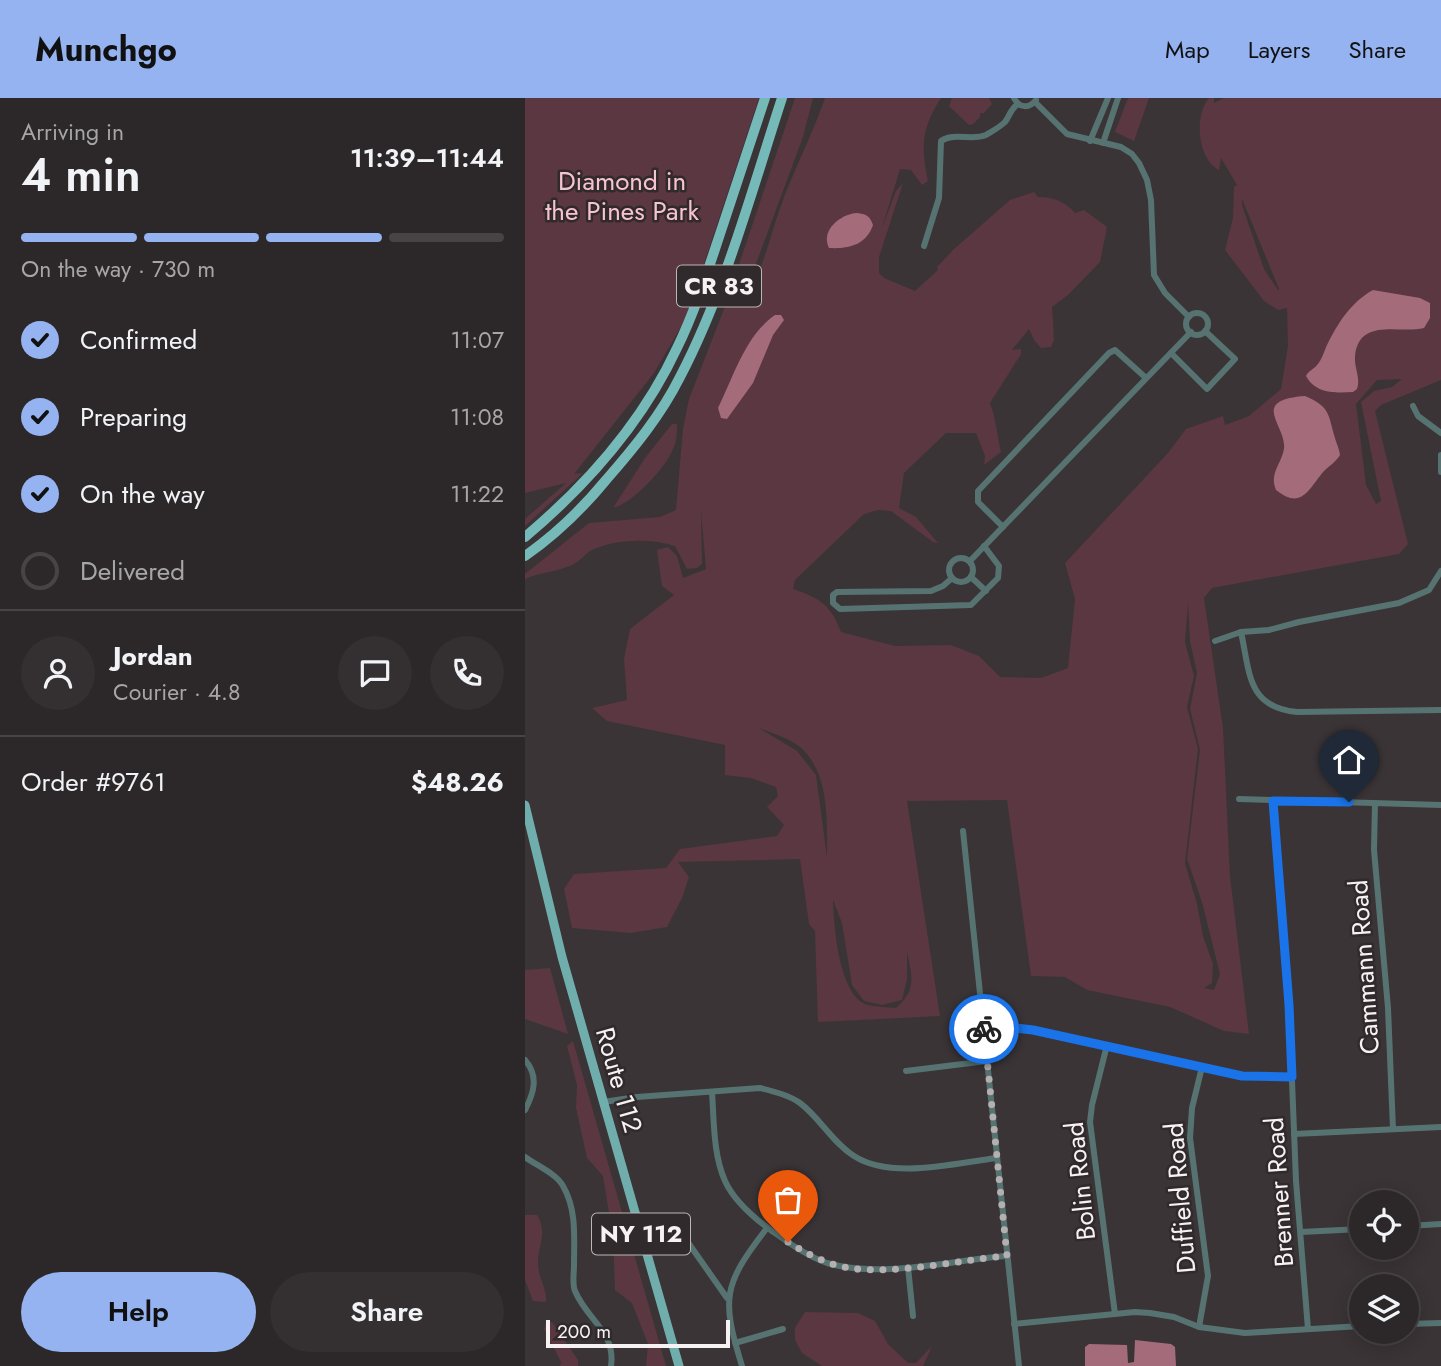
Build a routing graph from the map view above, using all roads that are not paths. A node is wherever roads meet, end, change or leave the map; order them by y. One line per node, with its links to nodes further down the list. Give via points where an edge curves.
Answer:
1 (765, 98): 15 (highway, CR 83, via 694,310)
2 (782, 98): 16 (highway, CR 83, via 705,324)
3 (1108, 98): 7 (street)
4 (1118, 98): 8 (street)
5 (1035, 100): 6 (street, via 1025,107); 7 (street, via 1067,134)
6 (1016, 101): 9 (street, via 1005,122 983,136 941,141 939,198)
7 (1090, 141): 8 (street)
8 (1103, 143): 10 (street, via 1121,147 1139,163 1151,200 1154,275)
9 (924, 246)
10 (1189, 317): 11 (street, via 1204,315 1208,321); 12 (street)
11 (1205, 331): 12 (street); 13 (street, via 1235,359 1207,389)
12 (1191, 332): 13 (street)
13 (1171, 353): 14 (street)
14 (1146, 378): 21 (street); 21 (street, via 1115,351 1109,353 978,491 978,502)
15 (651, 395): 16 (highway); 22 (highway, CR 83, via 603,462)
16 (665, 403): 24 (highway, CR 83, via 598,490)
17 (1413, 406): 18 (street, via 1418,416)
18 (1441, 433)
19 (1441, 455): 20 (street)
20 (1441, 472)
21 (1003, 527): 23 (street)
22 (525, 537)
23 (984, 546): 25 (street); 30 (street, via 999,566 998,578)
24 (525, 556)
25 (970, 561): 27 (street, via 953,561); 28 (street)
26 (1441, 571): 32 (street, via 1429,590 1399,603)
27 (952, 578): 28 (street, via 960,582); 29 (street, via 931,591)
28 (971, 578): 30 (street)
29 (867, 591): 31 (street); 31 (street, via 833,595 833,603 840,609)
30 (986, 591): 31 (street, via 971,606)
31 (867, 608)
32 (1241, 632): 33 (street); 34 (street, via 1251,679 1263,702 1279,710)
33 (1215, 641)
34 (1441, 710)
35 (1239, 799): 36 (street)
36 (1273, 801): 37 (street); 47 (street, Brenner Road)
37 (1375, 803): 39 (street); 52 (street, Cammann Road)
38 (525, 805): 49 (main road, Route 112 / NY 112)
39 (1441, 805)
40 (963, 831): 41 (street)
41 (983, 1026): 42 (street); 44 (street)
42 (1107, 1045): 45 (street); 65 (street, Bolin Road, via 1090,1122)
43 (525, 1060): 50 (street, via 535,1085)
44 (987, 1060): 46 (street); 55 (street)
45 (1202, 1067): 47 (street, via 1242,1076); 70 (street, Duffield Road, via 1190,1119 1208,1276)
46 (906, 1071)
47 (1292, 1077): 53 (street, Brenner Road)
48 (712, 1092): 49 (street); 55 (street, via 760,1088 779,1093 799,1102 840,1145 870,1163 909,1168); 58 (street, via 716,1144 725,1181)
49 (603, 1102): 76 (main road, Route 112 / NY 112)
50 (525, 1110)
51 (1441, 1127): 52 (street)
52 (1392, 1129): 53 (street)
53 (1294, 1134): 61 (street, Brenner Road)
54 (525, 1157): 75 (street, via 562,1183 571,1203 574,1289 584,1310 609,1338)
55 (997, 1158): 62 (street)
56 (1441, 1224): 57 (street)
57 (1419, 1225)
58 (767, 1228): 63 (street, via 826,1262 849,1268); 64 (street, via 732,1280)
59 (1349, 1230): 61 (street)
60 (680, 1231): 64 (street)
61 (1301, 1232): 73 (street, Brenner Road)
62 (1007, 1256): 63 (street); 68 (street)
63 (908, 1267): 66 (street)
64 (727, 1298): 74 (street)
65 (1115, 1314): 68 (street); 70 (street, via 1150,1313)
66 (913, 1316)
67 (1441, 1323): 69 (street)
68 (1014, 1324): 78 (street)
69 (1419, 1324)
70 (1199, 1327): 73 (street, via 1245,1333)
71 (1349, 1327): 73 (street)
72 (783, 1329): 74 (street)
73 (1308, 1329)
74 (735, 1343): 77 (street)
75 (611, 1366)
76 (679, 1366)
77 (742, 1366)
78 (1019, 1366)

